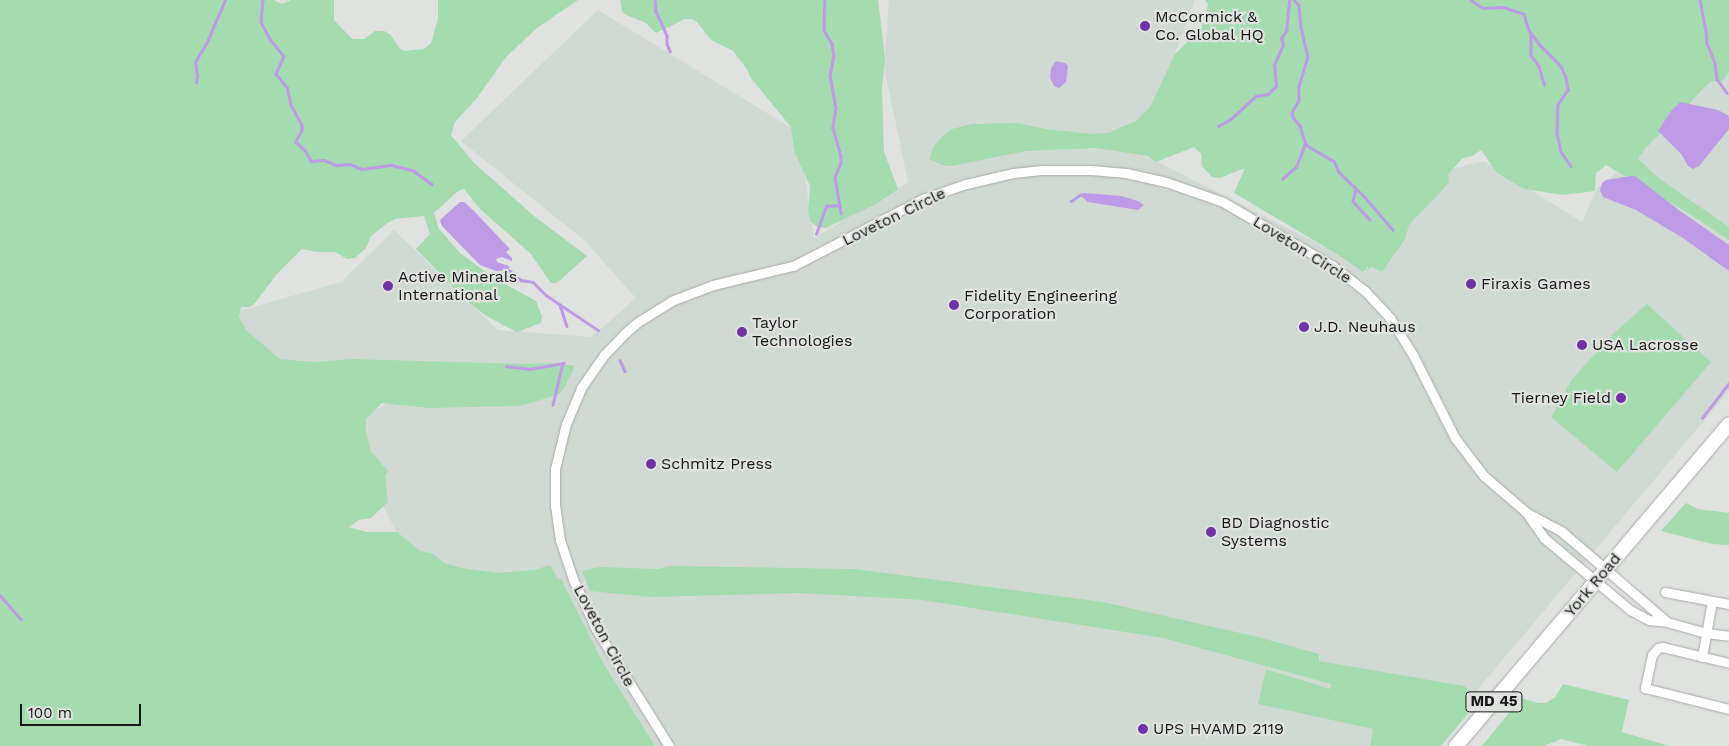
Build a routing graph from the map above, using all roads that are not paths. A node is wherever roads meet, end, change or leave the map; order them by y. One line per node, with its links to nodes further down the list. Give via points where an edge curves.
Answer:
1 (1729, 424): 3 (main road, York Road / MD 45)
2 (1527, 513): 3 (street, Loveton Circle, via 1561,531); 4 (street, Loveton Circle, via 1544,538); 14 (street, Loveton Circle, via 1484,476 1461,447 1409,348 1383,309 1355,282 1326,262 1222,202 1158,180 1126,173 1076,169 1028,171 981,180 925,198 805,262 713,285 671,301 617,340 581,388 566,424 556,469 555,506 560,540 573,579 596,629)
3 (1605, 570): 4 (main road, York Road / MD 45); 8 (street, Loveton Circle)
4 (1595, 582): 8 (street, Loveton Circle, via 1630,610 1648,620); 15 (main road, York Road / MD 45)
5 (1665, 592): 6 (street)
6 (1712, 601): 7 (street); 9 (street)
7 (1729, 604)
8 (1667, 622): 9 (street, Loveton Circle)
9 (1706, 632): 10 (street, Loveton Circle); 11 (street)
10 (1729, 636)
11 (1702, 657): 12 (street); 13 (street, via 1658,648 1652,655 1644,688)
12 (1729, 663)
13 (1729, 710)
14 (669, 746)
15 (1456, 746)

